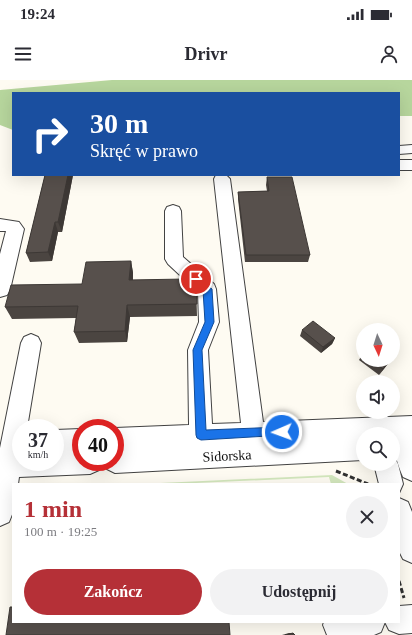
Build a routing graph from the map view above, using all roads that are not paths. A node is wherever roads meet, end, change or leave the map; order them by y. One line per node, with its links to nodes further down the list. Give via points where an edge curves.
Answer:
1 (412, 149): 2 (street)
2 (400, 150)
3 (412, 165): 4 (street)
4 (400, 166)
5 (222, 179): 12 (street)
6 (173, 211): 13 (street, via 174,259 207,289 209,322 198,350)
7 (0, 225): 8 (street, via 13,226 15,229)
8 (0, 290)
9 (31, 343): 15 (street)
10 (124, 439): 13 (street, Sidorska)
11 (402, 443): 12 (street, Sidorska)
12 (255, 444): 13 (street, Sidorska); 14 (street, Sidorska)
13 (202, 446): 16 (street, Sidorska)
14 (356, 449)
15 (8, 452): 17 (street); 20 (street)
16 (124, 459)
17 (72, 460)
18 (388, 471): 19 (street)
19 (392, 483)
20 (0, 513)
21 (400, 514): 22 (street)
22 (412, 550)
23 (412, 619): 24 (street)
24 (400, 620)
25 (354, 623): 26 (street)
26 (337, 624)

